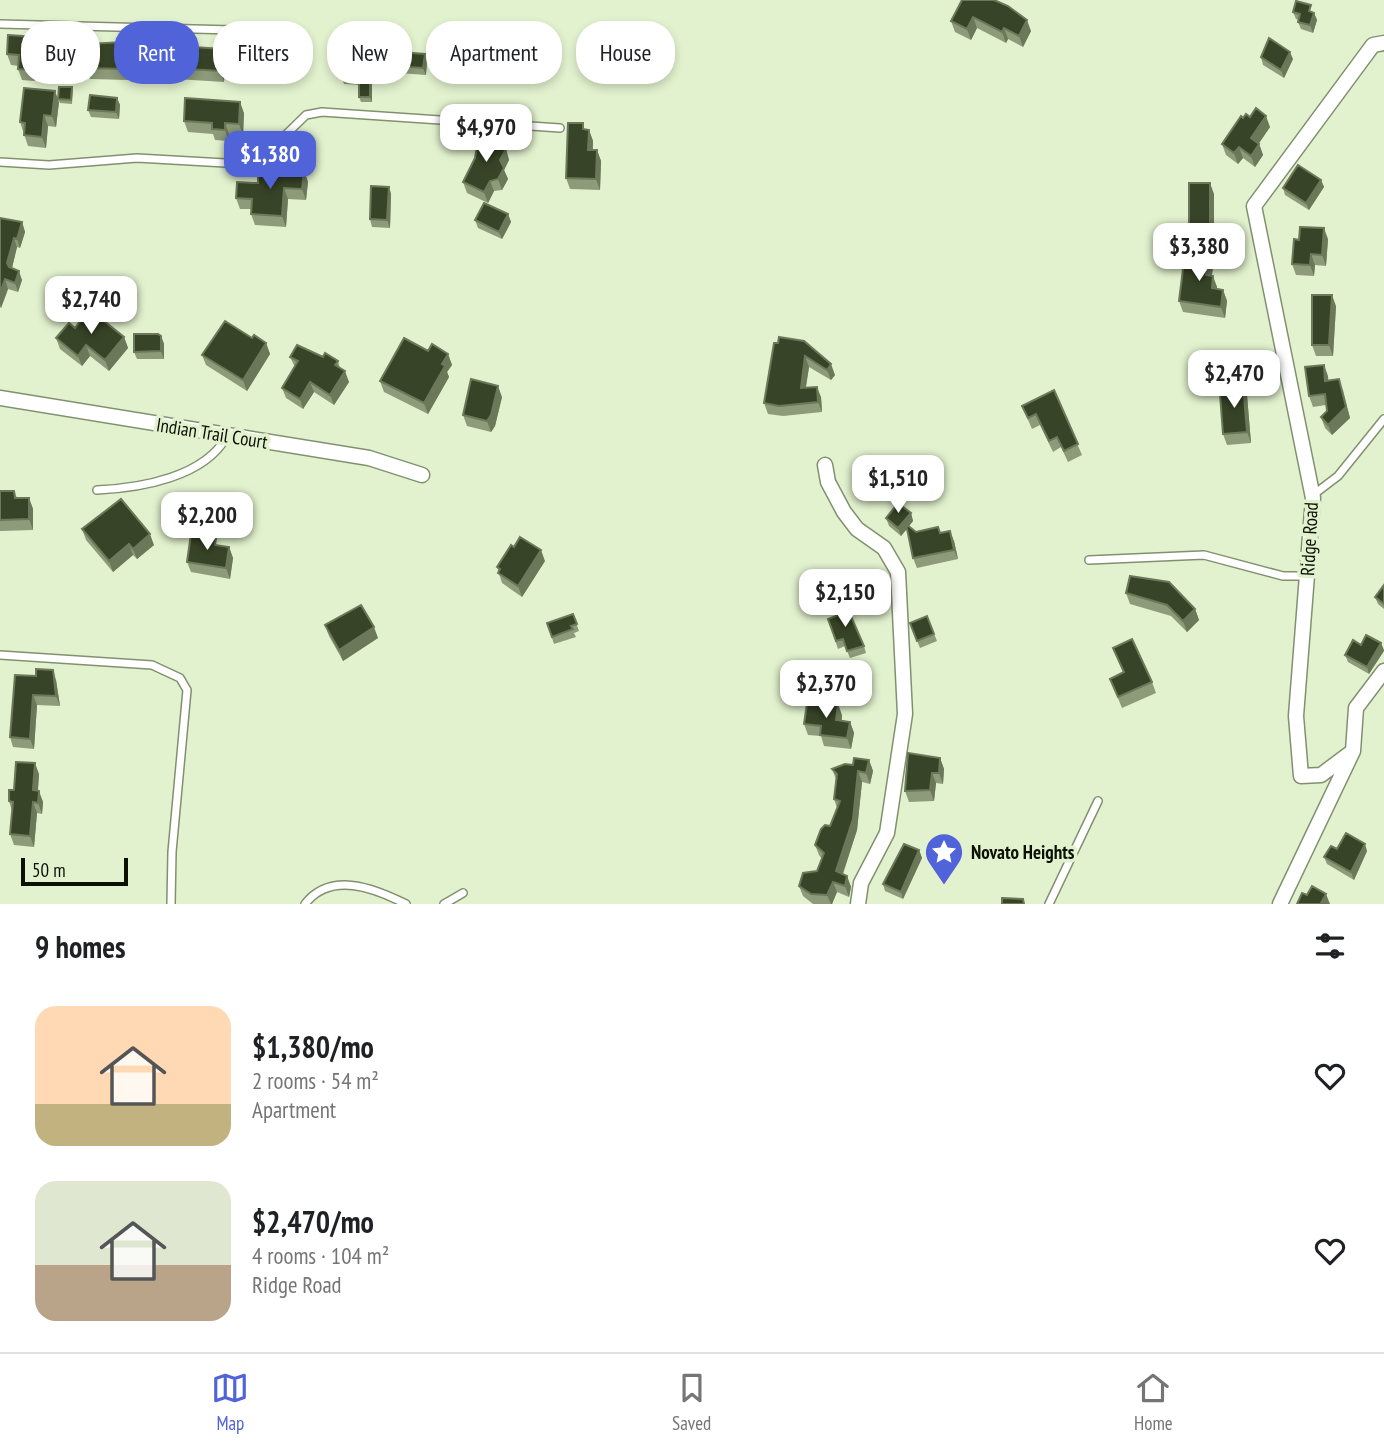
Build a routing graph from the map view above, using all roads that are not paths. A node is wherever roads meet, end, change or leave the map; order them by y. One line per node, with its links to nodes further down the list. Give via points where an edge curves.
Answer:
1 (0, 24): 2 (lane)
2 (213, 29)
3 (1384, 43): 12 (street, Ridge Road, via 1373,45 1254,206)
4 (560, 128): 5 (lane, via 322,112 306,115 263,157 243,164 136,158 49,165)
5 (0, 162)
6 (0, 398): 8 (street, Indian Trail Court)
7 (1384, 419): 12 (lane, via 1338,476)
8 (228, 435): 10 (street, Indian Trail Court, via 369,458); 11 (lane, via 213,457 172,476 142,486)
9 (825, 465): 24 (street, via 828,482 844,512 857,529 884,548 898,572 905,714 887,833 861,883)
10 (422, 475)
11 (97, 490)
12 (1313, 496): 14 (street, Ridge Road)
13 (1089, 560): 14 (lane, via 1204,555 1283,576)
14 (1307, 576): 17 (street, Ridge Road, via 1296,716 1301,776 1321,775)
15 (0, 655): 20 (lane, via 152,665 180,678 187,690)
16 (1384, 671): 17 (street, via 1356,708)
17 (1353, 751): 26 (street)
18 (1098, 801): 25 (lane)
19 (463, 893): 23 (lane)
20 (171, 904)
21 (305, 904): 22 (lane, via 313,893 334,885 358,885)
22 (406, 904)
23 (444, 904)
24 (858, 904)
25 (1049, 904)
26 (1280, 904)

